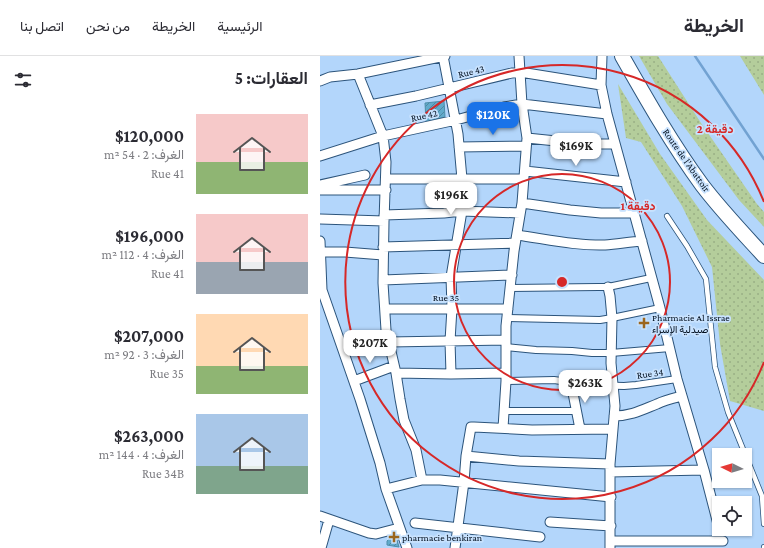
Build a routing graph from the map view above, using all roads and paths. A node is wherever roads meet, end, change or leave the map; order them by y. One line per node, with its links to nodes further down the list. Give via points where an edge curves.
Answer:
1 (444, 56): 6 (street); 9 (street)
2 (519, 56): 5 (street)
3 (602, 56): 8 (street)
4 (622, 56): 40 (main road, Route de l’Abattoir, via 666,131 702,185)
5 (520, 72): 8 (street, Rue 43); 9 (street, Rue 43); 10 (street)
6 (358, 74): 7 (street, via 330,77); 11 (street)
7 (320, 81)
8 (601, 85): 12 (street)
9 (450, 88): 11 (street, Rue 43); 13 (street)
10 (522, 104): 12 (street, Rue 42); 13 (street, Rue 42); 15 (street)
11 (370, 105): 14 (street)
12 (607, 114): 16 (street)
13 (456, 120): 14 (street, Rue 42); 17 (street)
14 (383, 136): 18 (street, Rue 42); 21 (street)
15 (526, 142): 16 (street); 17 (street); 20 (street)
16 (615, 144): 23 (street)
17 (460, 147): 22 (street)
18 (320, 156)
19 (364, 175): 24 (street)
20 (524, 175): 22 (street); 23 (street); 27 (street)
21 (386, 179): 22 (street); 26 (street)
22 (462, 179): 28 (street)
23 (626, 182): 29 (street)
24 (320, 185)
25 (320, 190): 26 (street)
26 (386, 190): 32 (street)
27 (522, 203): 29 (street, via 601,213); 30 (street)
28 (462, 211): 30 (street); 32 (street); 37 (street)
29 (634, 212): 36 (street)
30 (520, 213): 34 (street)
31 (667, 216): 85 (lane, via 706,279 715,367 728,412 762,496)
32 (384, 218): 33 (street); 38 (street)
33 (320, 220)
34 (516, 239): 36 (street, via 604,245); 37 (street); 41 (street)
35 (320, 241): 39 (street)
36 (642, 241): 43 (street)
37 (456, 245): 38 (street); 42 (street)
38 (383, 251): 39 (street); 44 (street)
39 (321, 252): 57 (street, via 322,290)
40 (764, 256)
41 (512, 275): 42 (street); 46 (street)
42 (451, 277): 44 (street); 47 (street)
43 (651, 278): 45 (street); 48 (street)
44 (383, 280): 49 (street)
45 (608, 286): 46 (street); 52 (street)
46 (510, 288): 50 (street)
47 (452, 308): 49 (street, Rue 35); 50 (street, Rue 35); 54 (street)
48 (660, 308): 52 (street); 56 (street)
49 (385, 309): 53 (street)
50 (508, 309): 51 (street)
51 (507, 318): 52 (street); 55 (street)
52 (612, 318): 58 (street)
53 (389, 340): 54 (street); 57 (street); 59 (street)
54 (450, 341): 55 (street); 60 (street)
55 (506, 344): 58 (street, via 536,350); 61 (street)
56 (670, 348): 58 (street); 62 (street)
57 (343, 350): 63 (street)
58 (612, 353): 65 (street)
59 (395, 370): 60 (street); 63 (street); 76 (street, via 404,420 416,450)
60 (451, 374): 61 (street)
61 (506, 377): 64 (street, Rue 34); 67 (street)
62 (677, 379): 65 (street, Rue 34, via 636,385); 66 (street)
63 (354, 381): 78 (street)
64 (571, 383): 65 (street, Rue 34); 68 (street)
65 (613, 385): 69 (street)
66 (682, 396): 69 (street, via 658,403 646,410); 75 (street)
67 (504, 411): 68 (street); 70 (street)
68 (576, 411): 71 (street)
69 (614, 416): 72 (street)
70 (503, 428): 71 (street); 73 (street, via 471,427)
71 (580, 429): 72 (street)
72 (612, 429): 74 (street)
73 (466, 456): 74 (street); 77 (street)
74 (610, 468): 75 (street); 79 (street)
75 (704, 470): 80 (street)
76 (422, 480): 77 (street); 78 (street)
77 (464, 482): 79 (street); 88 (street)
78 (386, 488): 87 (street)
79 (611, 497): 86 (street)
80 (712, 501)
81 (320, 516): 82 (street)
82 (329, 520): 87 (street, via 376,534); 93 (street)
83 (550, 522): 86 (street)
84 (415, 523): 88 (street)
85 (764, 524)
86 (611, 526): 91 (street)
87 (399, 528): 94 (street)
88 (458, 528): 89 (street); 95 (street)
89 (540, 537)
90 (724, 544): 92 (street)
91 (610, 545): 92 (street)
92 (646, 545)
93 (321, 548)
94 (407, 548)
95 (455, 548)

